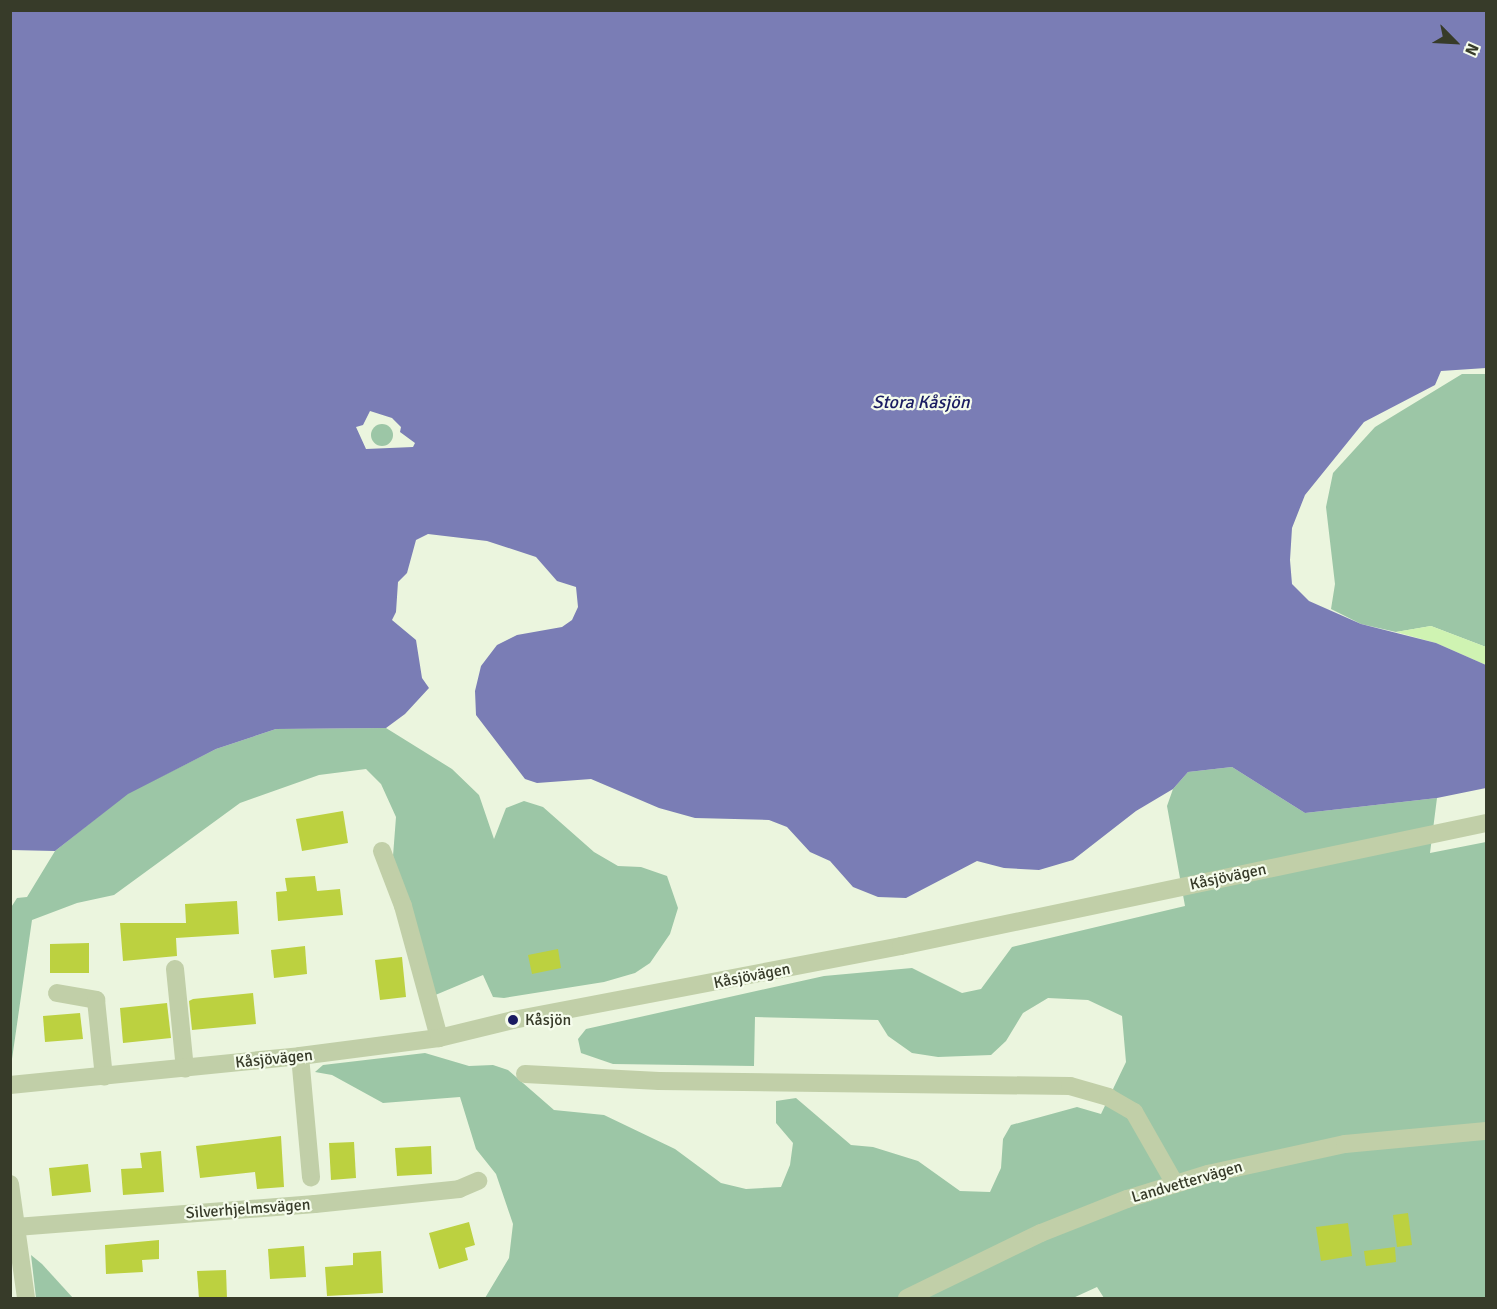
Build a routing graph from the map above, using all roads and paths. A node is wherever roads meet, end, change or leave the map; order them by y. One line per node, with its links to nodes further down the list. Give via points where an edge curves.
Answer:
1 (1486, 823): 5 (street, Kåsjövägen)
2 (382, 851): 5 (street, via 403,906)
3 (175, 969): 7 (street)
4 (57, 993): 9 (street, via 96,1000)
5 (439, 1038): 6 (street, Kåsjövägen)
6 (300, 1056): 7 (street, Kåsjövägen); 12 (street)
7 (185, 1069): 9 (street, Kåsjövägen)
8 (525, 1074): 15 (street, via 659,1081 1070,1086 1108,1097 1134,1112)
9 (104, 1077): 10 (street, Kåsjövägen)
10 (10, 1085)
11 (1486, 1131): 15 (street, Landvettervägen, via 1345,1144)
12 (311, 1178)
13 (478, 1181): 16 (street, Silverhjelmsvägen, via 459,1189 315,1204)
14 (10, 1184): 16 (street)
15 (1175, 1184): 18 (street, Landvettervägen, via 1041,1233)
16 (15, 1227): 17 (street)
17 (26, 1299)
18 (907, 1299)

